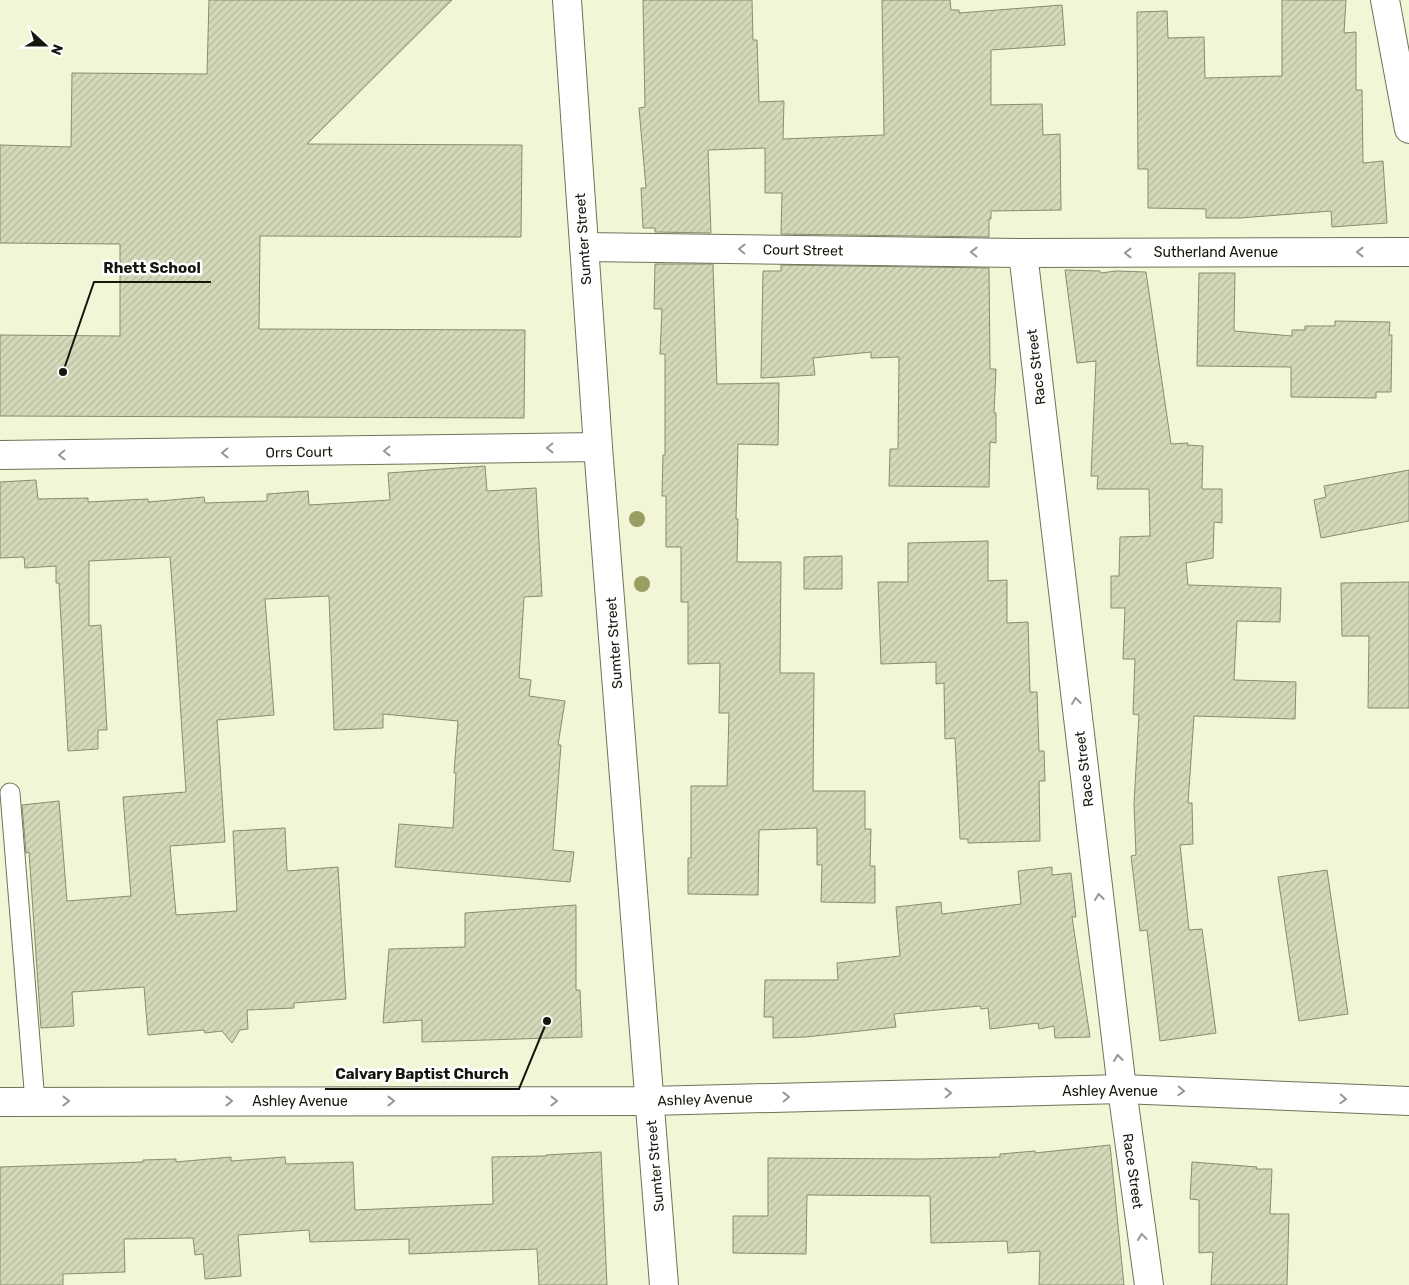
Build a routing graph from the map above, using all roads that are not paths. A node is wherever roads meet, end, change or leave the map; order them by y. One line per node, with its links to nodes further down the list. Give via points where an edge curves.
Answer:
1 (567, 0): 4 (street, Sumter Street)
2 (1385, 0): 3 (street)
3 (1409, 129)
4 (584, 247): 6 (street, Court Street, one-way to 4); 7 (street, Sumter Street)
5 (1409, 252): 6 (street, Sutherland Avenue, one-way to 6)
6 (1023, 253): 10 (street, Race Street, one-way to 6)
7 (598, 447): 8 (street, Orrs Court, one-way to 8); 11 (street, Sumter Street)
8 (0, 455)
9 (10, 792): 13 (lane)
10 (1122, 1089): 11 (street, Ashley Avenue, one-way to 10); 14 (street, Ashley Avenue, one-way to 14); 16 (street, Race Street, one-way to 10)
11 (650, 1101): 13 (street, Ashley Avenue, one-way to 11); 15 (street, Sumter Street)
12 (0, 1102): 13 (street, Ashley Avenue)
13 (35, 1102)
14 (1409, 1102)
15 (664, 1285)
16 (1149, 1285)

